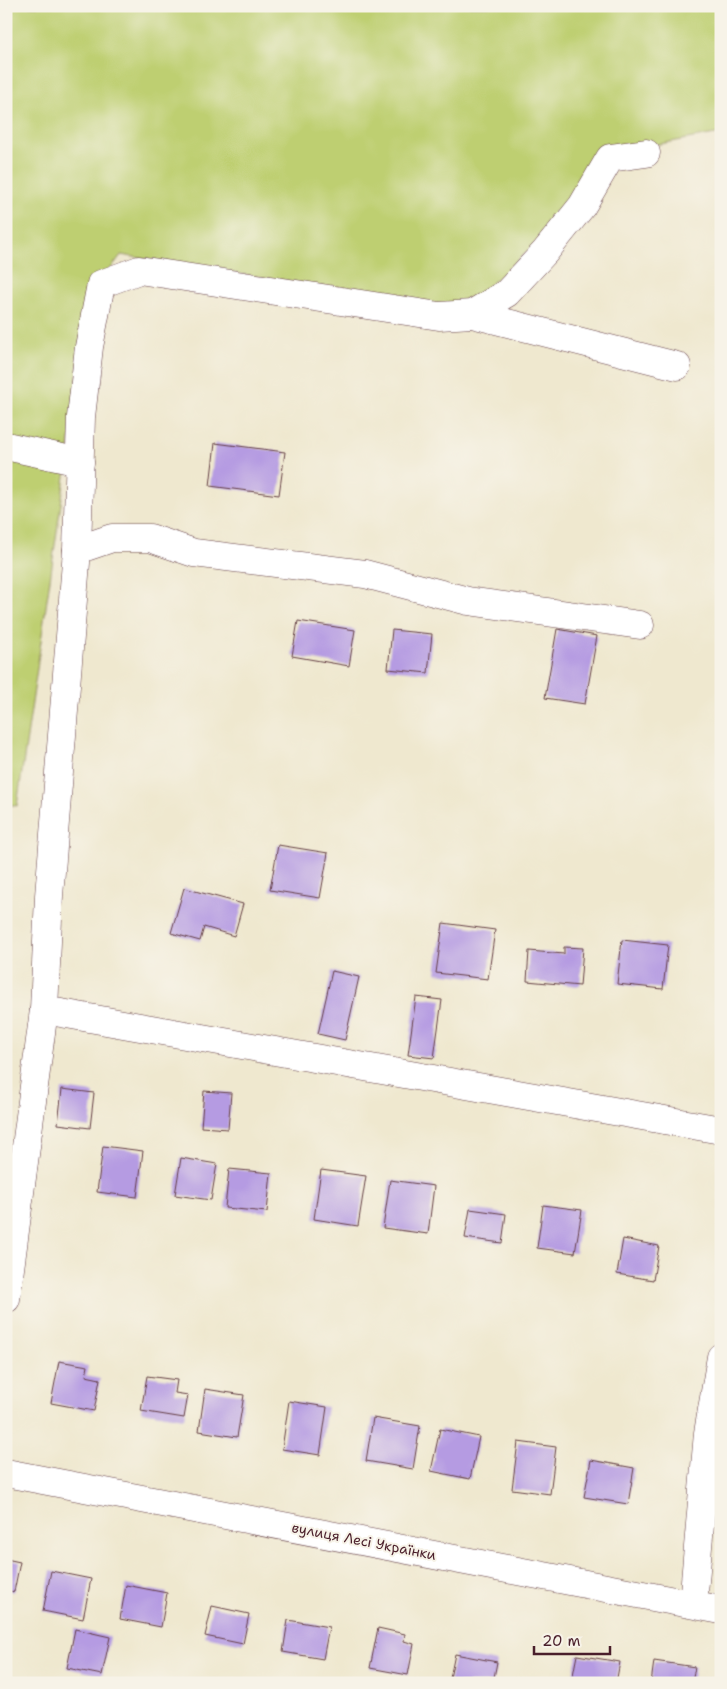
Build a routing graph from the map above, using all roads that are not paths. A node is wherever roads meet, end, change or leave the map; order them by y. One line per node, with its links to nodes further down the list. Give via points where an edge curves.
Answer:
1 (646, 153): 2 (street, via 610,158 582,206 545,252 507,293)
2 (472, 314): 3 (street); 5 (street, via 439,316 139,270 101,284 89,347 81,417)
3 (677, 366)
4 (6, 446): 5 (street)
5 (80, 462): 6 (street)
6 (77, 550): 7 (street, via 112,538 150,538 194,553 365,574 468,601); 8 (street, via 49,896)
7 (640, 625)
8 (44, 1010): 9 (street); 10 (street)
9 (721, 1130)
10 (16, 1142): 11 (street)
11 (6, 1299)
12 (721, 1357): 14 (street, via 708,1433)
13 (6, 1473): 14 (street, вулиця Лесі Українки)
14 (693, 1604): 15 (street, вулиця Лесі Українки)
15 (721, 1610)

